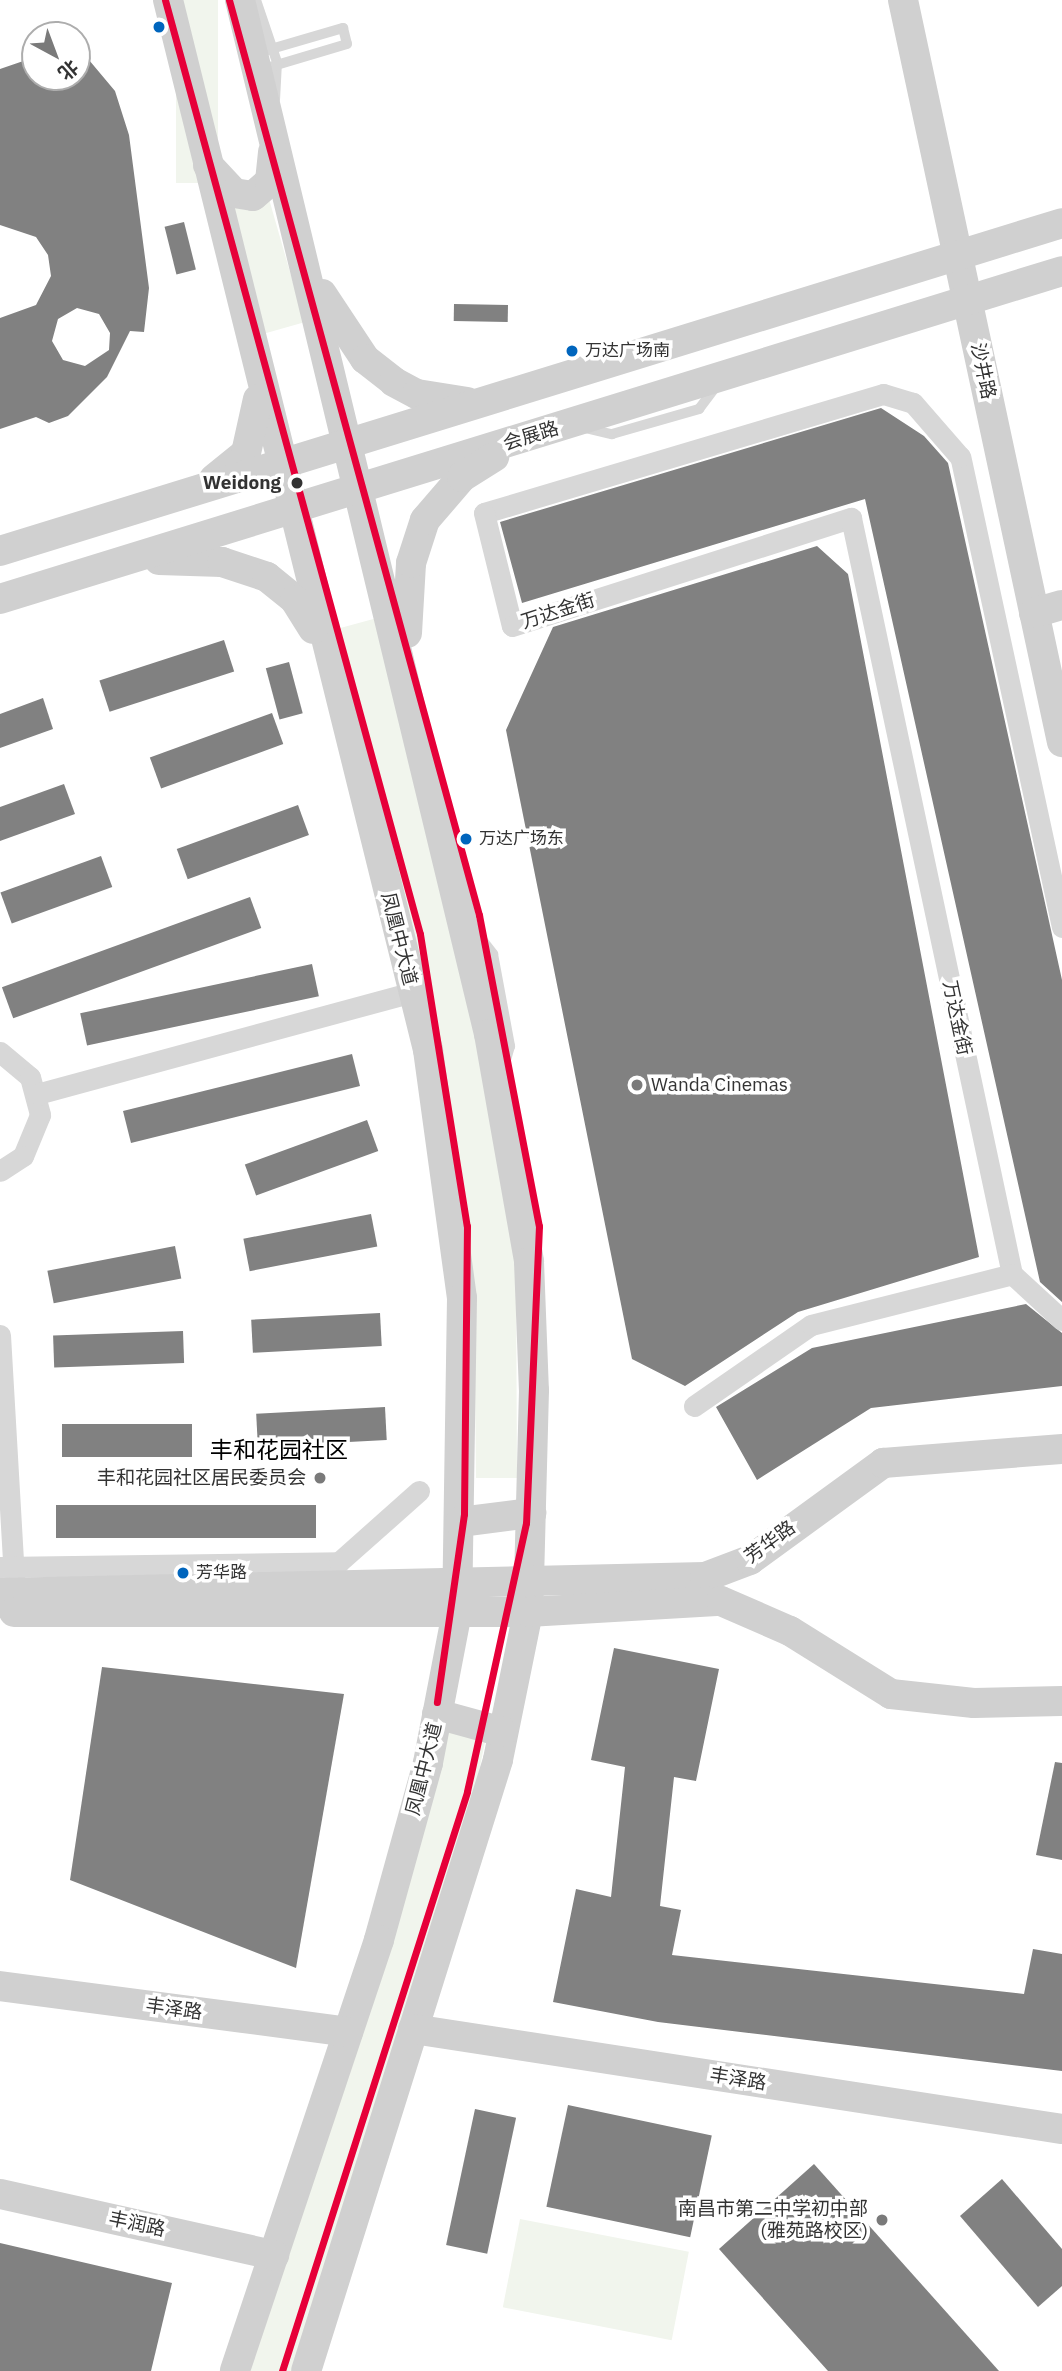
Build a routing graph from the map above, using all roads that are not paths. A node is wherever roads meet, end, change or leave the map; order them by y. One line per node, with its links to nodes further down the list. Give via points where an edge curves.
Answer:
1 (168, 0): 7 (main road, 凤凰中大道)
2 (240, 0): 5 (main road)
3 (256, 0): 5 (lane)
4 (903, 0): 9 (main road, 沙井路)
5 (265, 59): 5 (lane, via 347,44 343,28); 6 (main road)
6 (273, 137): 7 (main road, via 273,174 260,194 234,193); 10 (main road)
7 (208, 165): 13 (main road, 凤凰中大道)
8 (1062, 223): 9 (main road)
9 (958, 255): 12 (main road, 沙井路); 14 (main road)
10 (304, 260): 14 (main road, via 365,359 417,394); 16 (main road)
11 (1062, 271): 12 (main road, 会展路)
12 (968, 302): 15 (main road, 会展路); 24 (main road, 沙井路)
13 (252, 350): 17 (main road, 凤凰中大道); 19 (main road, via 259,405 246,453 220,476)
14 (481, 403): 16 (main road)
15 (534, 435): 18 (main road, 会展路); 25 (main road, via 462,477 425,520 407,595)
16 (348, 444): 17 (main road); 18 (main road)
17 (280, 464): 19 (main road); 20 (main road, 凤凰中大道)
18 (360, 489): 20 (main road, 会展路); 25 (main road)
19 (168, 499): 21 (main road)
20 (291, 510): 22 (main road, 会展路); 26 (main road, 凤凰中大道)
21 (0, 551)
22 (134, 559): 23 (main road, 会展路); 26 (main road, via 242,566 295,600 310,623)
23 (0, 599)
24 (1048, 609): 27 (main road, 沙井路)
25 (407, 678): 39 (main road, via 498,1087 528,1262)
26 (350, 742): 29 (main road, 凤凰中大道)
27 (1062, 742)
28 (1062, 927): 33 (street, 万达金街, via 960,457 913,403 883,394 484,513 512,625 852,518)
29 (412, 992): 31 (street); 40 (main road, 凤凰中大道, via 430,1063 462,1298)
30 (0, 1052): 31 (street, via 18,1063)
31 (37, 1094): 32 (street, via 35,1137 23,1156)
32 (0, 1171)
33 (1012, 1274): 34 (street); 36 (street, via 811,1325)
34 (1062, 1320)
35 (0, 1335): 43 (street)
36 (694, 1406)
37 (1062, 1449): 41 (main road, 芳华路, via 883,1463 750,1560 705,1577)
38 (419, 1491): 43 (street, via 340,1562)
39 (531, 1513): 40 (main road); 41 (main road)
40 (460, 1521): 42 (main road, 凤凰中大道)
41 (529, 1577): 42 (main road, 芳华路); 45 (main road)
42 (458, 1579): 43 (main road, 芳华路); 44 (main road, 凤凰中大道)
43 (6, 1586): 44 (main road)
44 (457, 1612): 45 (main road); 47 (main road, 凤凰中大道)
45 (527, 1612): 46 (main road, via 721,1601 790,1631 891,1694 974,1703); 48 (main road)
46 (1062, 1701)
47 (437, 1714): 48 (main road); 51 (main road, 凤凰中大道)
48 (503, 1732): 50 (main road)
49 (0, 1986): 51 (main road, 丰泽路)
50 (413, 2029): 52 (main road, 丰泽路); 56 (main road)
51 (348, 2032): 54 (main road, 凤凰中大道)
52 (1062, 2129)
53 (0, 2194): 54 (main road, 丰润路)
54 (274, 2255): 55 (main road, 凤凰中大道)
55 (235, 2371)
56 (306, 2371)

